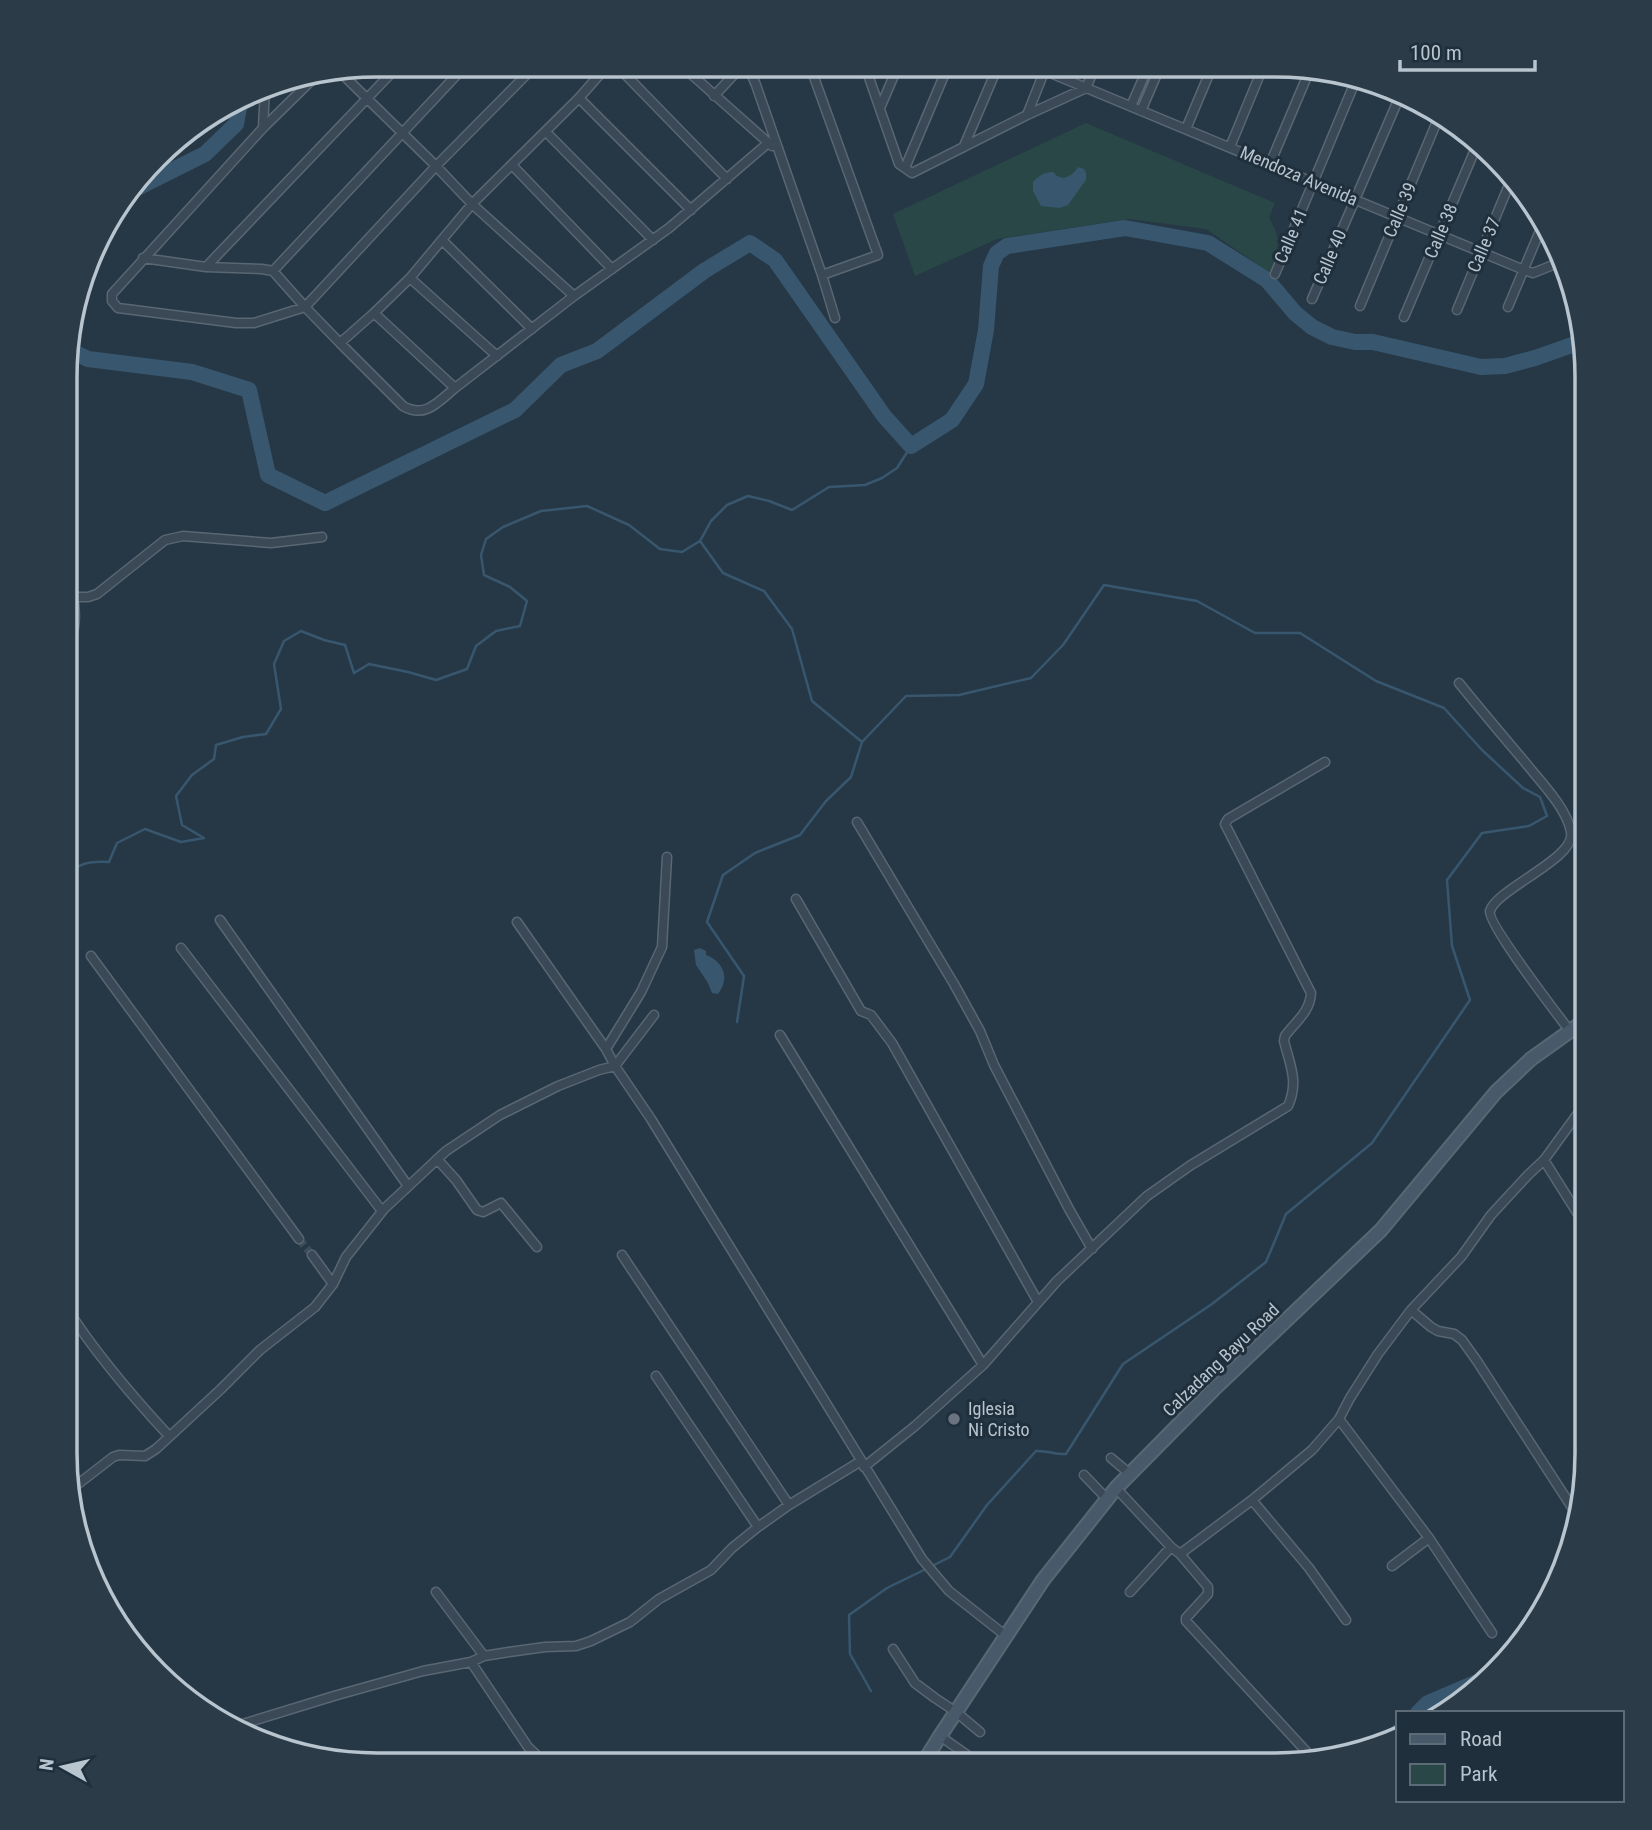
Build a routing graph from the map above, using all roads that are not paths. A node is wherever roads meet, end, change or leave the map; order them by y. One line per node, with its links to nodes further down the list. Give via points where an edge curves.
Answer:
1 (387, 77): 27 (street)
2 (455, 77): 39 (street)
3 (524, 77): 47 (street)
4 (597, 77): 28 (street)
5 (628, 77): 49 (street)
6 (694, 77): 26 (street)
7 (732, 77): 26 (street)
8 (753, 77): 44 (street)
9 (814, 77): 68 (street, via 878,255)
10 (869, 77): 32 (street)
11 (893, 77): 32 (street)
12 (943, 77): 48 (street)
13 (993, 77): 41 (street)
14 (1039, 77): 34 (street)
15 (1062, 77): 25 (street, Mendoza Avenida)
16 (1091, 77): 25 (street)
17 (1144, 77): 31 (street)
18 (1156, 77): 33 (street)
19 (1208, 77): 37 (street)
20 (1258, 77): 42 (street)
21 (347, 79): 27 (street)
22 (1306, 79): 45 (street)
23 (306, 85): 36 (street)
24 (1353, 87): 50 (street, Calle 41)
25 (1086, 88): 31 (street, Mendoza Avenida); 34 (street)
26 (714, 96): 40 (street)
27 (366, 98): 39 (street); 63 (street)
28 (579, 98): 38 (street); 54 (street)
29 (264, 99): 36 (street)
30 (1397, 103): 52 (street, Calle 40)
31 (1131, 106): 33 (street, Mendoza Avenida)
32 (880, 108): 48 (street, via 899,164)
33 (1141, 110): 37 (street, Mendoza Avenida)
34 (1027, 115): 41 (street)
35 (1436, 123): 55 (street, Calle 39)
36 (263, 128): 61 (street)
37 (1186, 129): 42 (street, Mendoza Avenida)
38 (546, 132): 46 (street); 59 (street)
39 (403, 133): 47 (street); 66 (street)
40 (768, 143): 44 (street); 49 (street)
41 (964, 146): 48 (street, via 912,173)
42 (1230, 147): 45 (street, Mendoza Avenida)
43 (1474, 152): 56 (street, Calle 38)
44 (779, 153): 68 (street)
45 (1270, 164): 50 (street, Mendoza Avenida)
46 (512, 165): 53 (street); 64 (street)
47 (436, 166): 53 (street); 73 (street)
48 (905, 168)
49 (727, 179): 54 (street)
50 (1313, 182): 52 (street, Mendoza Avenida); 67 (street, Calle 41)
51 (1508, 188): 60 (street, Calle 37)
52 (1355, 200): 55 (street, Mendoza Avenida); 71 (street, Calle 40)
53 (472, 204): 58 (street); 70 (street)
54 (691, 210): 59 (street)
55 (1397, 217): 56 (street, Mendoza Avenida); 72 (street, Calle 39)
56 (1439, 234): 60 (street, Mendoza Avenida); 77 (street, Calle 38)
57 (1539, 234): 65 (street)
58 (442, 240): 69 (street); 79 (street)
59 (653, 240): 64 (street)
60 (1481, 252): 65 (street, Mendoza Avenida); 75 (street, Calle 37)
61 (143, 258): 63 (street); 73 (street, via 112,294 118,309 254,323)
62 (1553, 265): 65 (street, via 1533,273)
63 (206, 267): 66 (street)
64 (612, 269): 70 (street)
65 (1524, 270): 74 (street)
66 (273, 271): 73 (street)
67 (1275, 274)
68 (822, 275): 78 (street)
69 (410, 278): 76 (street); 81 (street)
70 (574, 296): 79 (street)
71 (1312, 299)
72 (1360, 306)
73 (305, 307): 80 (street)
74 (1508, 307)
75 (1457, 310)
76 (374, 313): 80 (street); 82 (street)
77 (1405, 317)
78 (835, 318)
79 (533, 329): 81 (street)
80 (340, 342): 82 (street, via 411,411 430,408)
81 (496, 356): 82 (street)
82 (455, 388)
83 (322, 537): 84 (street, via 271,543 175,537 97,594)
84 (77, 596)
85 (1459, 683): 96 (street, via 1558,803 1572,833 1563,851 1490,910 1504,940)
86 (1325, 762): 108 (street, via 1225,824 1311,993 1305,1013 1285,1036 1294,1084 1288,1106 1147,1196)
87 (857, 822): 108 (street, via 967,1007)
88 (667, 857): 98 (street, via 662,947)
89 (796, 899): 112 (street, via 861,1011 871,1015 892,1043)
90 (220, 920): 103 (street)
91 (517, 922): 98 (street)
92 (181, 948): 105 (street)
93 (91, 956): 106 (street)
94 (654, 1015): 99 (street)
95 (1575, 1026): 96 (street, Calzadang Bayu Road)
96 (1569, 1030): 121 (street, Calzadang Bayu Road, via 1496,1092 1381,1230)
97 (780, 1035): 115 (street)
98 (606, 1049): 99 (street)
99 (615, 1066): 101 (street, via 558,1086 500,1115); 120 (street)
100 (1575, 1117): 102 (street)
101 (437, 1159): 103 (street); 107 (street, via 477,1210 483,1212 501,1203)
102 (1544, 1160): 104 (street); 113 (street)
103 (408, 1185): 105 (street)
104 (1575, 1209)
105 (382, 1211): 111 (street, via 346,1257)
106 (299, 1239)
107 (537, 1247)
108 (1092, 1250): 112 (street)
109 (312, 1255): 111 (street)
110 (622, 1255): 127 (street)
111 (333, 1283): 118 (street, via 315,1307 260,1350)
112 (1038, 1302): 115 (street)
113 (1411, 1310): 117 (street); 128 (street, via 1438,1331 1462,1340)
114 (77, 1323): 118 (street)
115 (983, 1365): 120 (street, via 915,1426)
116 (656, 1376): 129 (street)
117 (1339, 1419): 126 (street, via 1312,1450); 130 (street)
118 (169, 1436): 123 (street, via 145,1456 113,1457)
119 (1111, 1458): 121 (street)
120 (862, 1464): 127 (street); 138 (street, via 922,1559 949,1591)
121 (1130, 1474): 124 (street, Calzadang Bayu Road)
122 (1084, 1475): 125 (street)
123 (79, 1483)
124 (1116, 1488): 125 (street, Calzadang Bayu Road); 131 (street)
125 (1107, 1499): 138 (street, Calzadang Bayu Road)
126 (1252, 1500): 132 (street); 136 (street, via 1310,1568)
127 (789, 1504): 129 (street)
128 (1570, 1505)
129 (758, 1527): 140 (street, via 711,1570 659,1599 630,1622 591,1641)
130 (1429, 1538): 133 (street); 137 (street)
131 (1171, 1547): 132 (street); 135 (street)
132 (1180, 1554): 146 (street, via 1209,1590 1186,1621)
133 (1392, 1566)
134 (436, 1592): 140 (street)
135 (1130, 1592)
136 (1346, 1620)
137 (1492, 1633)
138 (1006, 1636): 142 (street, Calzadang Bayu Road)
139 (893, 1649): 142 (street, via 915,1682)
140 (484, 1657): 141 (street)
141 (471, 1661): 143 (street); 147 (street)
142 (956, 1712): 144 (street); 145 (street, Calzadang Bayu Road)
143 (246, 1723)
144 (980, 1732)
145 (940, 1735): 148 (street, Calzadang Bayu Road); 149 (street)
146 (1306, 1751)
147 (534, 1753)
148 (929, 1753)
149 (964, 1753)

